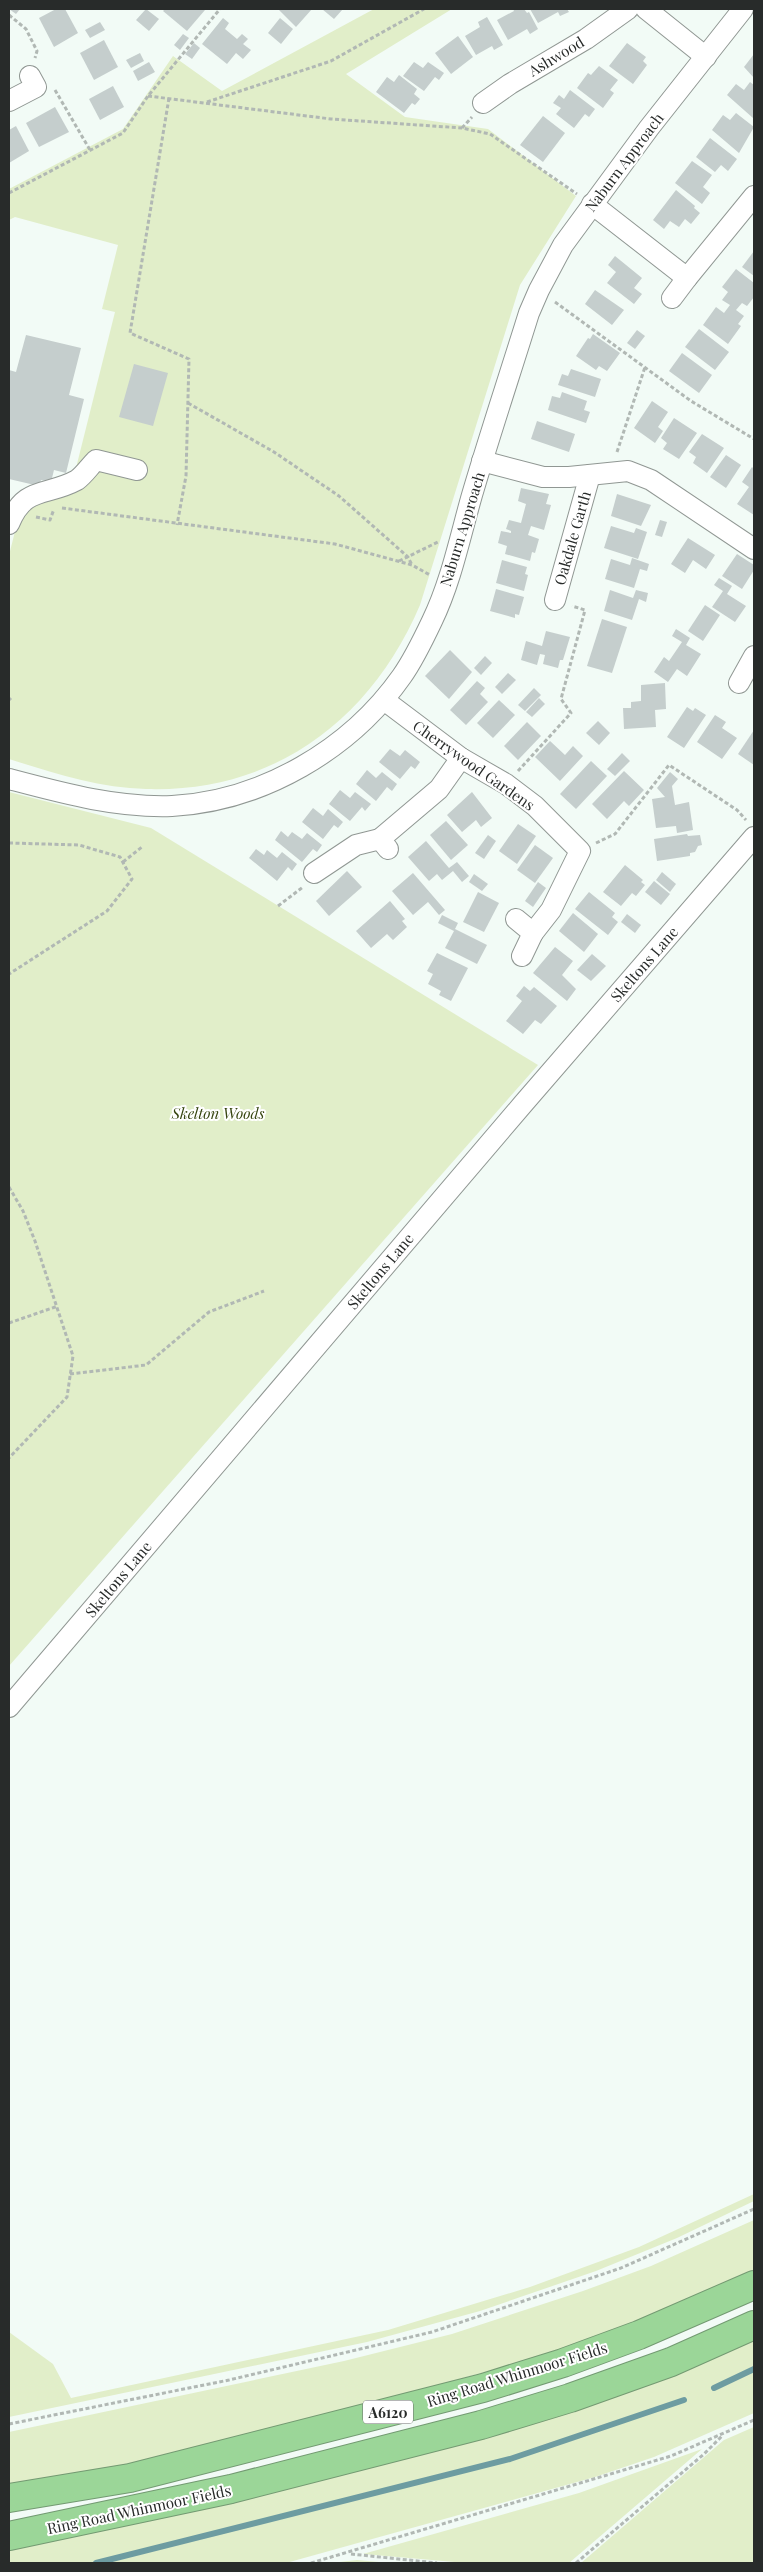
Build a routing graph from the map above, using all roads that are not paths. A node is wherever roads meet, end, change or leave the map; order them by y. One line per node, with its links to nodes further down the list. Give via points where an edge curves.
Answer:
1 (628, 9): 7 (street, Ashwood)
2 (646, 9): 4 (street)
3 (743, 9): 4 (street, Naburn Approach)
4 (706, 57): 9 (street, Naburn Approach)
5 (33, 81): 6 (street)
6 (9, 101)
7 (483, 103)
8 (754, 196): 10 (street)
9 (592, 204): 10 (street); 12 (street, Naburn Approach, via 563,245 538,290)
10 (687, 278): 11 (street)
11 (672, 298)
12 (482, 461): 14 (street, via 543,477); 20 (street, Naburn Approach, via 433,619 403,675)
13 (137, 470): 15 (street, via 96,460 80,478 31,495 22,502)
14 (590, 474): 16 (street, via 628,471 651,480); 17 (street, Oakdale Garth)
15 (9, 524)
16 (754, 549)
17 (555, 600)
18 (749, 652): 19 (street)
19 (739, 683)
20 (384, 700): 21 (street, Cherrywood Gardens); 22 (street, Naburn Approach, via 342,740 316,758 255,789 219,798 172,806 142,805 71,796)
21 (461, 758): 24 (street, via 439,789 384,844 356,845); 26 (street, Cherrywood Gardens, via 506,784 535,806 580,851 551,910)
22 (9, 779)
23 (751, 830): 28 (street, Skeltons Lane, via 523,1104)
24 (314, 873)
25 (516, 919): 26 (street)
26 (533, 933): 27 (street)
27 (522, 956)
28 (9, 1707)
29 (754, 2285): 31 (highway, Ring Road Whinmoor Fields / A6120, via 639,2335 483,2388 130,2478)
30 (754, 2325): 32 (highway, Ring Road Whinmoor Fields / A6120, via 671,2362 481,2425 231,2489)
31 (9, 2498)
32 (9, 2536)

